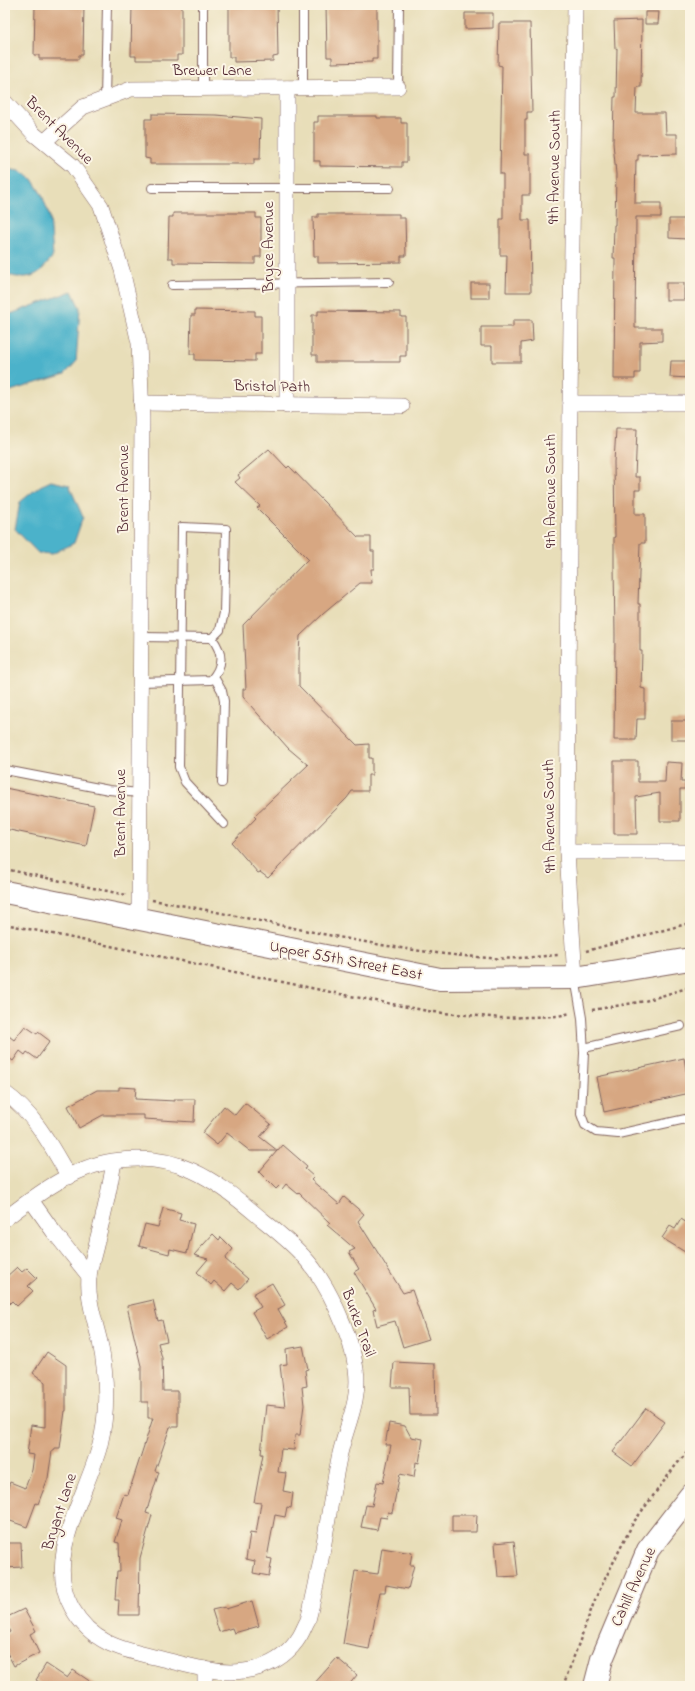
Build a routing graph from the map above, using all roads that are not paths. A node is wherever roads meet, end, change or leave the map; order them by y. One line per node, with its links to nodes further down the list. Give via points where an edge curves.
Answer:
1 (107, 5): 10 (lane)
2 (203, 5): 7 (lane)
3 (303, 5): 9 (lane)
4 (399, 5): 6 (lane)
5 (575, 5): 20 (street, 9th Avenue South)
6 (398, 86): 9 (street, Brewer Lane)
7 (203, 88): 8 (street, Brewer Lane); 10 (street, Brewer Lane, via 131,89)
8 (287, 88): 9 (street, Brewer Lane); 14 (street, Bryce Avenue)
9 (303, 88)
10 (105, 99): 12 (street, Brewer Lane, via 83,107)
11 (5, 102): 12 (street, Brent Avenue)
12 (44, 142): 19 (street, Brent Avenue, via 72,166 101,206 122,270 139,343)
13 (152, 188): 14 (lane)
14 (287, 188): 15 (lane); 17 (street, Bryce Avenue)
15 (390, 188)
16 (389, 282): 17 (lane)
17 (287, 284): 18 (lane); 22 (street, Bryce Avenue)
18 (172, 285)
19 (141, 403): 22 (street, Bristol Path); 24 (street, Brent Avenue)
20 (570, 403): 21 (street); 34 (street, 9th Avenue South)
21 (690, 403)
22 (287, 406): 23 (street, Bristol Path)
23 (402, 406)
24 (140, 637): 25 (lane); 29 (street, Brent Avenue)
25 (181, 638): 26 (lane); 26 (lane, via 182,527 226,529 224,613 220,630); 28 (lane)
26 (212, 638): 27 (lane, via 221,658 218,673)
27 (214, 677): 28 (lane, via 211,680); 31 (lane, via 224,701)
28 (180, 681): 29 (lane); 33 (lane, via 179,768 185,782)
29 (140, 682): 32 (street, Brent Avenue)
30 (5, 770): 32 (lane, via 109,790)
31 (222, 783)
32 (139, 793): 37 (street, Brent Avenue)
33 (224, 824)
34 (567, 852): 35 (street); 39 (street, 9th Avenue South)
35 (690, 852)
36 (5, 892): 37 (street, Upper 55th Street East)
37 (139, 920): 39 (street, Upper 55th Street East, via 440,980)
38 (690, 959): 39 (street, Upper 55th Street East)
39 (575, 978): 41 (lane)
40 (681, 1026): 41 (lane)
41 (584, 1048): 43 (lane, via 581,1114 585,1125 596,1132 618,1134)
42 (5, 1093): 45 (street, via 34,1119)
43 (690, 1118)
44 (114, 1161): 45 (street, Burke Trail, via 98,1164); 48 (street, Bryant Lane); 50 (street, Burke Trail, via 161,1161 192,1170 214,1181 289,1242 318,1275 331,1296 356,1369 354,1408 339,1458 312,1605 300,1637 289,1649 262,1667 229,1673)
45 (69, 1177): 46 (street, Burke Trail)
46 (31, 1200): 47 (street, Burke Trail); 48 (street)
47 (5, 1219)
48 (89, 1276): 50 (street, Bryant Lane, via 90,1300 105,1378 105,1411 100,1444 62,1556 64,1591 82,1623 95,1636 110,1645)
49 (690, 1496): 52 (street, Cahill Avenue, via 648,1550 602,1659)
50 (205, 1670): 51 (street)
51 (205, 1686)
52 (595, 1686)

